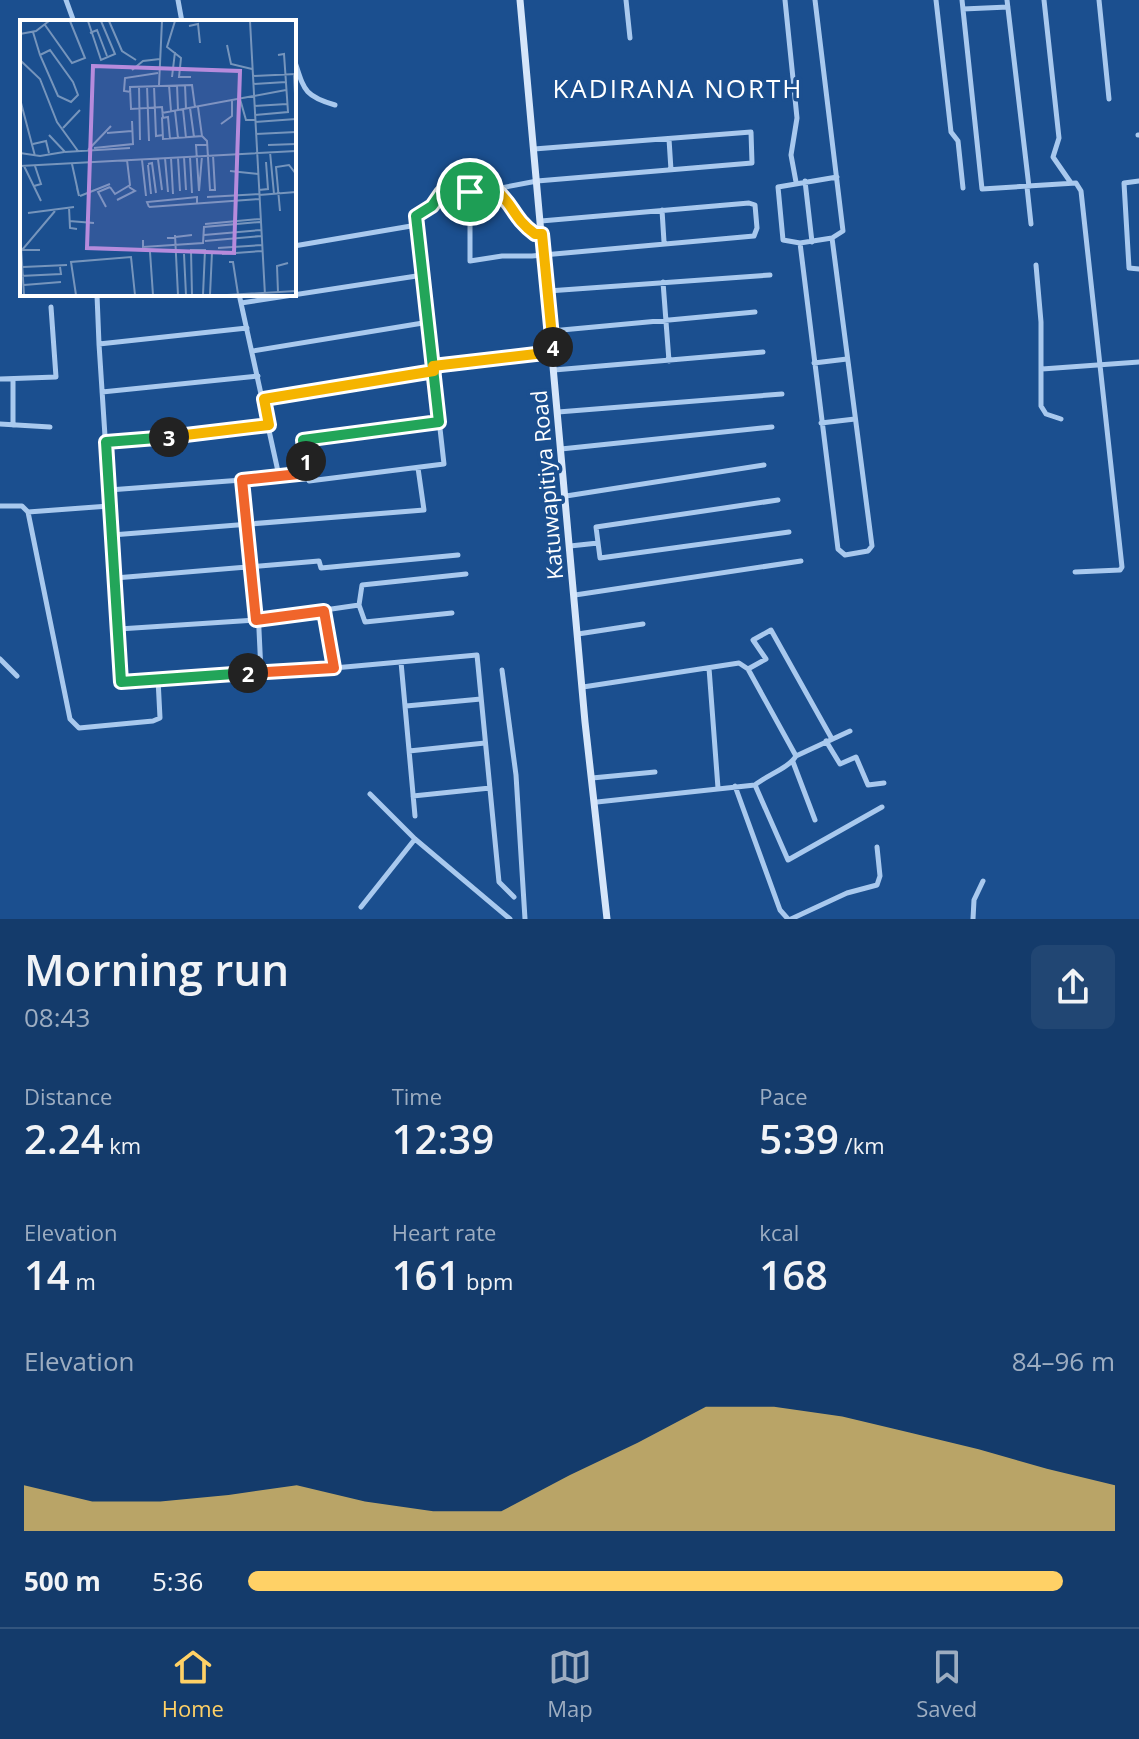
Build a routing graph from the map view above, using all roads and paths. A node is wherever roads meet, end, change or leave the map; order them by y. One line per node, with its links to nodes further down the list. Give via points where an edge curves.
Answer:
1 (66, 0): 13 (street)
2 (178, 0): 14 (street)
3 (520, 0): 20 (street, Katuwapitiya Road)
4 (626, 0): 15 (street)
5 (785, 0): 26 (street, via 797,118 791,155)
6 (815, 0): 22 (street)
7 (936, 0): 29 (street)
8 (962, 0): 12 (street)
9 (1044, 0): 27 (street, via 1059,138 1053,157)
10 (1099, 0): 17 (street)
11 (1008, 3): 12 (street); 28 (street)
12 (963, 9): 28 (street, via 982,189)
13 (73, 20)
14 (182, 20)
15 (630, 38)
16 (296, 65): 18 (street, via 305,92)
17 (1109, 99)
18 (335, 105)
19 (669, 139): 20 (street); 21 (street); 21 (street, via 751,132 752,163)
20 (534, 149): 23 (street, Katuwapitiya Road)
21 (671, 170): 23 (street)
22 (837, 177): 24 (street); 37 (street, via 843,231)
23 (537, 181): 30 (street); 33 (street, Katuwapitiya Road)
24 (805, 181): 26 (street); 39 (street)
25 (1139, 181): 44 (street, via 1124,183 1129,268)
26 (796, 182): 40 (street, via 778,189 783,240)
27 (1071, 183): 28 (street); 68 (street, via 1081,191)
28 (1028, 187): 34 (street)
29 (963, 188)
30 (495, 189): 31 (street); 36 (street, via 509,202 517,221)
31 (470, 192): 35 (street, via 441,193 416,216); 42 (street, via 470,261)
32 (662, 210): 33 (street); 38 (street); 38 (street, via 752,204 756,217 754,236)
33 (541, 221): 36 (street, Katuwapitiya Road)
34 (1031, 224)
35 (417, 225): 41 (street); 45 (street)
36 (542, 234): 42 (street, Katuwapitiya Road)
37 (832, 238): 39 (street); 64 (street)
38 (664, 242): 42 (street)
39 (812, 242): 40 (street)
40 (800, 243): 67 (street)
41 (296, 246)
42 (544, 255): 48 (street, Katuwapitiya Road)
43 (1036, 265): 70 (street)
44 (1139, 269)
45 (423, 275): 49 (street); 56 (street)
46 (770, 275): 47 (street)
47 (663, 282): 48 (street); 57 (street)
48 (548, 291): 59 (street, Katuwapitiya Road)
49 (296, 295)
50 (97, 296): 60 (street)
51 (239, 296): 53 (street)
52 (286, 296): 53 (street)
53 (241, 303): 58 (street)
54 (51, 307): 74 (street, via 56,377)
55 (755, 312): 57 (street)
56 (429, 322): 61 (street); 69 (street)
57 (666, 322): 59 (street); 65 (street)
58 (247, 328): 60 (street); 61 (street)
59 (551, 331): 62 (street, Katuwapitiya Road)
60 (99, 344): 75 (street)
61 (253, 351): 72 (street)
62 (553, 352): 69 (street); 71 (street, Katuwapitiya Road)
63 (763, 352): 65 (street)
64 (847, 359): 67 (street); 79 (street)
65 (669, 361): 71 (street)
66 (1139, 362): 68 (street)
67 (814, 363): 82 (street)
68 (1099, 365): 70 (street); 109 (street, via 1122,567)
69 (434, 368): 77 (street); 81 (street)
70 (1042, 369): 80 (street, via 1041,406)
71 (554, 370): 78 (street, Katuwapitiya Road)
72 (258, 376): 75 (street); 77 (street)
73 (0, 379): 74 (street)
74 (13, 380): 84 (street)
75 (102, 392): 88 (street)
76 (782, 394): 78 (street)
77 (264, 399): 85 (street)
78 (558, 412): 89 (street, Katuwapitiya Road)
79 (855, 419): 82 (street); 82 (street, via 872,546 845,555 838,549)
80 (1061, 419)
81 (439, 422): 91 (street, via 444,464); 92 (street, via 303,440)
82 (821, 423)
83 (0, 424): 84 (street)
84 (13, 425): 86 (street)
85 (269, 425): 88 (street); 93 (street)
86 (50, 427)
87 (772, 427): 89 (street)
88 (106, 442): 95 (street)
89 (561, 449): 96 (street, Katuwapitiya Road)
90 (764, 465): 96 (street)
91 (418, 468): 92 (street, via 309,481); 101 (street, via 424,510)
92 (308, 473): 93 (street)
93 (279, 476): 94 (street)
94 (242, 480): 95 (street); 101 (street)
95 (109, 490): 99 (street)
96 (566, 496): 105 (street, Katuwapitiya Road)
97 (778, 500): 104 (street, via 596,527)
98 (0, 506): 100 (street, via 22,506)
99 (109, 506): 100 (street); 103 (street)
100 (28, 512): 128 (street, via 70,719 79,728 160,718)
101 (248, 523): 103 (street); 108 (street)
102 (789, 532): 104 (street, via 600,558)
103 (112, 535): 111 (street)
104 (598, 543): 105 (street)
105 (570, 546): 112 (street, Katuwapitiya Road)
106 (458, 555): 108 (street)
107 (801, 561): 112 (street)
108 (253, 569): 111 (street); 116 (street)
109 (1075, 572)
110 (466, 574): 113 (street, via 362,585)
111 (115, 578): 118 (street)
112 (575, 595): 119 (street, Katuwapitiya Road)
113 (359, 605): 114 (street); 115 (street, via 365,622)
114 (324, 611): 116 (street); 122 (street)
115 (452, 613)
116 (256, 620): 118 (street); 126 (street)
117 (643, 624): 119 (street)
118 (119, 629): 128 (street, via 121,682)
119 (578, 634): 129 (street, Katuwapitiya Road)
120 (0, 659): 127 (street)
121 (401, 662): 122 (street); 130 (street, via 477,655); 131 (street)
122 (334, 668): 126 (street)
123 (709, 668): 124 (street, via 739,663); 129 (street); 143 (street)
124 (748, 669): 133 (street, via 766,659 753,640 771,630); 136 (street)
125 (502, 670): 156 (street, via 516,775)
126 (261, 672): 128 (street)
127 (17, 676)
128 (158, 679)
129 (583, 687): 138 (street, Katuwapitiya Road)
130 (481, 699): 131 (street); 134 (street)
131 (406, 706): 135 (street)
132 (850, 731): 133 (street)
133 (829, 740): 136 (street); 139 (street, via 840,764 856,757 868,785)
134 (485, 743): 135 (street); 142 (street)
135 (409, 751): 145 (street)
136 (794, 759): 140 (street); 149 (street)
137 (655, 772): 138 (street)
138 (592, 778): 146 (street, Katuwapitiya Road)
139 (884, 783)
140 (755, 785): 141 (street); 147 (street, via 788,860)
141 (735, 786): 143 (street); 158 (street, via 780,910)
142 (490, 788): 145 (street); 153 (street, via 499,882)
143 (718, 788): 146 (street)
144 (370, 794): 150 (street)
145 (413, 796): 148 (street)
146 (597, 802): 157 (street, Katuwapitiya Road)
147 (882, 807)
148 (415, 816)
149 (815, 820)
150 (415, 839): 154 (street); 155 (street)
151 (877, 847): 158 (street, via 877,885)
152 (983, 881): 159 (street)
153 (514, 897)
154 (361, 907)
155 (510, 919)
156 (525, 919)
157 (607, 919)
158 (789, 919)
159 (973, 919)

